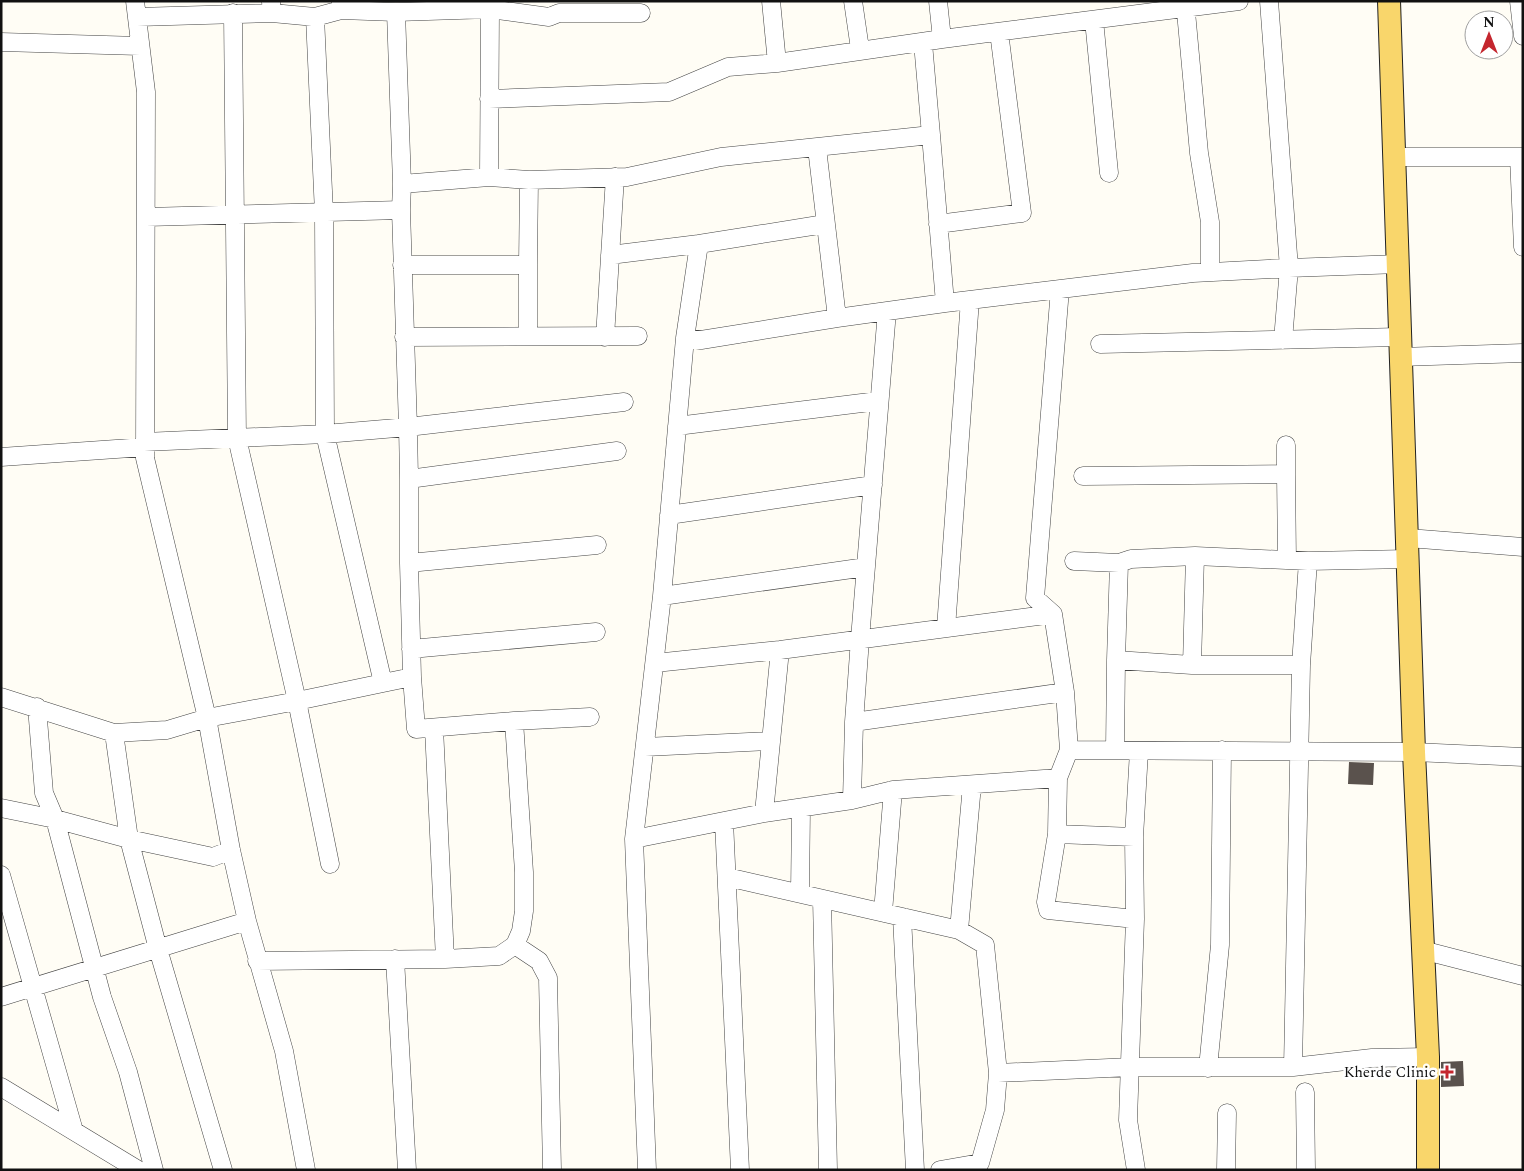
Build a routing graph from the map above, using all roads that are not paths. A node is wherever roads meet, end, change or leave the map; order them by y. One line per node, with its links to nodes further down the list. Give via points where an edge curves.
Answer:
1 (771, 1): 28 (street)
2 (853, 1): 27 (street)
3 (938, 1): 23 (street)
4 (1239, 1): 10 (street)
5 (1269, 1): 52 (street)
6 (1389, 1): 32 (main road)
7 (1519, 1): 22 (street)
8 (425, 5): 9 (street); 16 (street)
9 (490, 5): 13 (street, via 548,17); 29 (street)
10 (1185, 5): 20 (street); 53 (street, via 1198,143 1210,222)
11 (341, 6): 16 (street); 19 (street)
12 (272, 7): 17 (street); 19 (street)
13 (559, 7): 18 (street)
14 (196, 8): 15 (street); 17 (street)
15 (136, 9): 26 (street)
16 (396, 12): 38 (street)
17 (233, 13): 41 (street)
18 (641, 13)
19 (315, 17): 40 (street)
20 (1094, 20): 21 (street); 34 (street)
21 (998, 32): 23 (street); 44 (street, via 1022,213)
22 (1523, 36)
23 (942, 39): 25 (street)
24 (1, 42): 26 (street)
25 (923, 43): 27 (street); 30 (street)
26 (140, 46): 42 (street, via 146,92)
27 (860, 49): 28 (street)
28 (777, 63): 29 (street, via 728,67 669,92)
29 (489, 99): 35 (street)
30 (931, 135): 31 (street); 44 (street)
31 (817, 148): 36 (street, via 721,157); 43 (street)
32 (1394, 157): 33 (street); 49 (main road)
33 (1521, 157): 45 (street)
34 (1109, 173)
35 (489, 177): 37 (street); 38 (street)
36 (614, 177): 37 (street); 48 (street)
37 (529, 180): 51 (street)
38 (402, 184): 39 (street)
39 (401, 210): 40 (street); 50 (street)
40 (324, 213): 41 (street); 72 (street)
41 (236, 215): 42 (street); 73 (street)
42 (146, 217): 74 (street)
43 (825, 224): 46 (street); 58 (street)
44 (938, 224): 56 (street)
45 (1523, 237): 47 (street)
46 (700, 244): 48 (street); 63 (street)
47 (1523, 247)
48 (610, 254): 62 (street)
49 (1399, 264): 52 (street); 66 (main road)
50 (402, 265): 51 (street); 61 (street)
51 (528, 265): 59 (street)
52 (1289, 268): 53 (street); 64 (street)
53 (1210, 272): 54 (street)
54 (1060, 289): 55 (street); 94 (street, via 1035,598)
55 (970, 300): 56 (street); 95 (street)
56 (945, 303): 57 (street)
57 (887, 312): 58 (street); 68 (street)
58 (837, 318): 63 (street, via 702,340)
59 (528, 336): 61 (street); 62 (street)
60 (638, 336): 62 (street)
61 (404, 337): 71 (street)
62 (605, 337)
63 (685, 338): 70 (street)
64 (1283, 340): 65 (street); 66 (street)
65 (1100, 344)
66 (1400, 347): 67 (street); 85 (main road)
67 (1523, 353)
68 (878, 401): 70 (street); 81 (street)
69 (624, 402): 71 (street)
70 (677, 426): 82 (street)
71 (408, 427): 72 (street); 80 (street)
72 (325, 434): 73 (street); 105 (street)
73 (237, 438): 74 (street); 108 (street)
74 (145, 445): 77 (street); 111 (street, via 145,458)
75 (1286, 445): 78 (street)
76 (616, 451): 80 (street)
77 (1, 457)
78 (1286, 474): 79 (street); 87 (street)
79 (1083, 476)
80 (409, 479): 90 (street)
81 (873, 485): 82 (street); 92 (street)
82 (669, 515): 93 (street)
83 (597, 545): 90 (street)
84 (1523, 547): 85 (street)
85 (1408, 549): 89 (street); 123 (main road)
86 (1195, 556): 87 (street); 91 (street, via 1131,559); 102 (street)
87 (1287, 560): 89 (street)
88 (1074, 561): 91 (street)
89 (1308, 561): 103 (street)
90 (409, 563): 98 (street)
91 (1119, 563): 100 (street)
92 (866, 567): 93 (street); 97 (street)
93 (662, 596): 101 (street)
94 (1053, 614): 95 (street); 106 (street)
95 (946, 628): 97 (street)
96 (596, 632): 98 (street)
97 (860, 639): 99 (street); 113 (street)
98 (411, 649): 104 (street)
99 (780, 650): 101 (street); 116 (street)
100 (1116, 660): 102 (street); 119 (street)
101 (655, 663): 117 (street)
102 (1192, 665): 103 (street)
103 (1301, 665): 121 (street)
104 (412, 677): 105 (street); 114 (street, via 416,729)
105 (383, 683): 108 (street)
106 (1065, 692): 113 (street); 118 (street)
107 (1, 697): 109 (street)
108 (297, 701): 111 (street); 139 (street)
109 (37, 707): 115 (street); 132 (street, via 44,793)
110 (590, 717): 112 (street)
111 (207, 718): 115 (street, via 166,730); 138 (street)
112 (514, 721): 114 (street); 149 (street, via 524,872 524,910)
113 (854, 722): 128 (street)
114 (434, 728): 153 (street)
115 (114, 733): 136 (street)
116 (771, 741): 117 (street); 131 (street)
117 (645, 747): 137 (street)
118 (1068, 750): 119 (street); 125 (street)
119 (1116, 750): 122 (street)
120 (1222, 750): 121 (street); 122 (street); 162 (street, via 1220,945)
121 (1299, 750): 123 (street); 161 (street)
122 (1139, 751): 135 (street)
123 (1414, 752): 124 (street); 151 (main road)
124 (1523, 757)
125 (1058, 778): 126 (street); 134 (street)
126 (972, 784): 127 (street); 148 (street)
127 (893, 790): 128 (street); 144 (street)
128 (852, 800): 130 (street)
129 (1, 808): 132 (street)
130 (801, 809): 131 (street); 142 (street)
131 (764, 813): 133 (street)
132 (55, 819): 136 (street); 155 (street)
133 (724, 820): 137 (street); 141 (street)
134 (1057, 834): 135 (street); 146 (street, via 1046,902 1048,910)
135 (1134, 837): 146 (street)
136 (129, 839): 138 (street, via 212,857); 150 (street)
137 (634, 839): 174 (street)
138 (231, 850): 147 (street)
139 (330, 864)
140 (1, 875): 157 (street)
141 (727, 878): 142 (street); 175 (street)
142 (800, 893): 143 (street)
143 (822, 899): 144 (street); 176 (street)
144 (883, 912): 145 (street)
145 (902, 918): 148 (street); 177 (street)
146 (1135, 919): 160 (street)
147 (247, 921): 150 (street); 154 (street)
148 (958, 930): 163 (street, via 985,945)
149 (515, 945): 153 (street, via 499,956); 173 (street, via 539,961 548,978)
150 (158, 949): 155 (street); 170 (street)
151 (1422, 950): 156 (street); 159 (main road)
152 (395, 959): 153 (street); 154 (street); 172 (street)
153 (445, 959)
154 (257, 961): 171 (street, via 284,1051)
155 (96, 968): 157 (street); 169 (street)
156 (1523, 976)
157 (33, 987): 158 (street); 167 (street)
158 (1, 997)
159 (1428, 1057): 161 (street, via 1372,1058); 182 (main road)
160 (1131, 1067): 162 (street); 163 (street); 179 (street, via 1128,1120)
161 (1293, 1067): 162 (street)
162 (1208, 1068)
163 (998, 1073): 178 (street, via 995,1110 980,1163)
164 (1, 1086): 167 (street)
165 (1306, 1092): 181 (street)
166 (1227, 1113): 180 (street)
167 (74, 1131): 168 (street)
168 (138, 1170)
169 (154, 1170)
170 (223, 1170)
171 (306, 1170)
172 (407, 1170)
173 (552, 1170)
174 (647, 1170)
175 (740, 1170)
176 (828, 1170)
177 (915, 1170)
178 (940, 1170)
179 (1136, 1170)
180 (1226, 1170)
181 (1306, 1170)
182 (1428, 1170)

